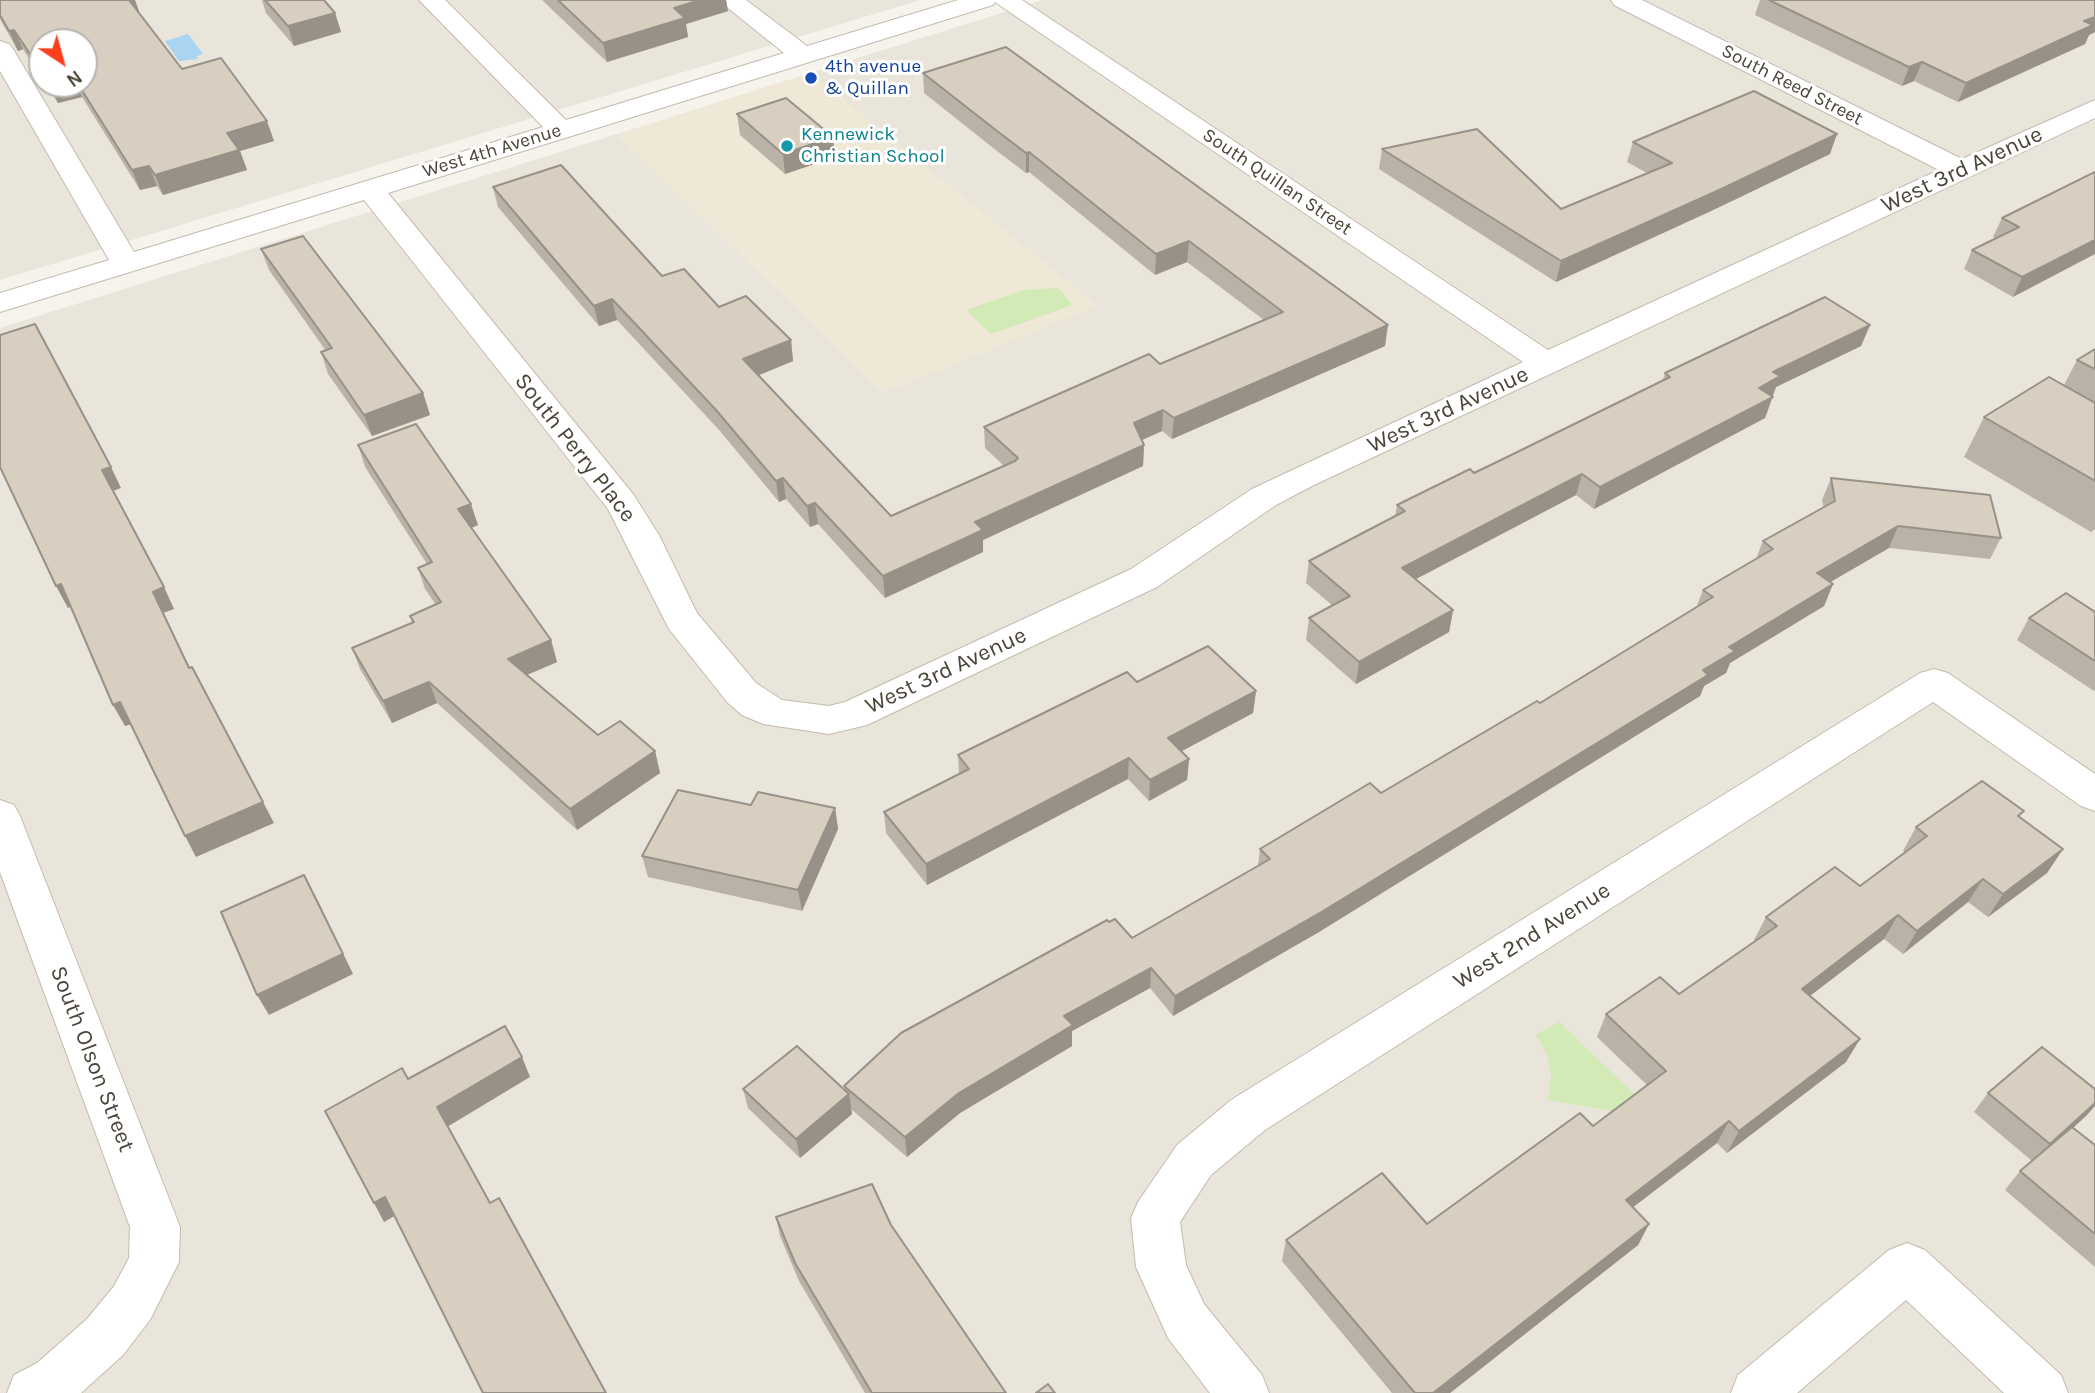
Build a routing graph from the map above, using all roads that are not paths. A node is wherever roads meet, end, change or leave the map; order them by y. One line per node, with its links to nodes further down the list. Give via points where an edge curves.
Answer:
1 (431, 0): 10 (street)
2 (730, 0): 8 (street)
3 (984, 0): 6 (street, West 4th Avenue)
4 (1006, 0): 15 (street, South Quillan Street)
5 (1623, 0): 11 (street, South Reed Street)
6 (929, 7): 8 (street, West 4th Avenue)
7 (0, 49): 13 (street)
8 (803, 55): 10 (street, West 4th Avenue)
9 (2095, 108): 11 (street, West 3rd Avenue)
10 (561, 130): 12 (street, West 4th Avenue)
11 (1961, 170): 15 (street, West 3rd Avenue)
12 (370, 189): 13 (street, West 4th Avenue); 16 (street, South Perry Place, via 621,502 682,620 742,693 777,714)
13 (126, 264): 14 (street, West 4th Avenue)
14 (0, 303)
15 (1547, 364): 16 (street, West 3rd Avenue, via 1264,497 1144,578 853,715)
16 (810, 719)
17 (2095, 795): 20 (street, West 2nd Avenue, via 1934,682 1248,1115 1194,1160 1155,1217 1161,1267 1186,1321)
18 (0, 816): 19 (street, South Olson Street, via 155,1227 154,1262 132,1303 105,1337 55,1381)
19 (33, 1393)
20 (1243, 1393)
21 (1757, 1393): 22 (street, via 1907,1267)
22 (2042, 1393)

